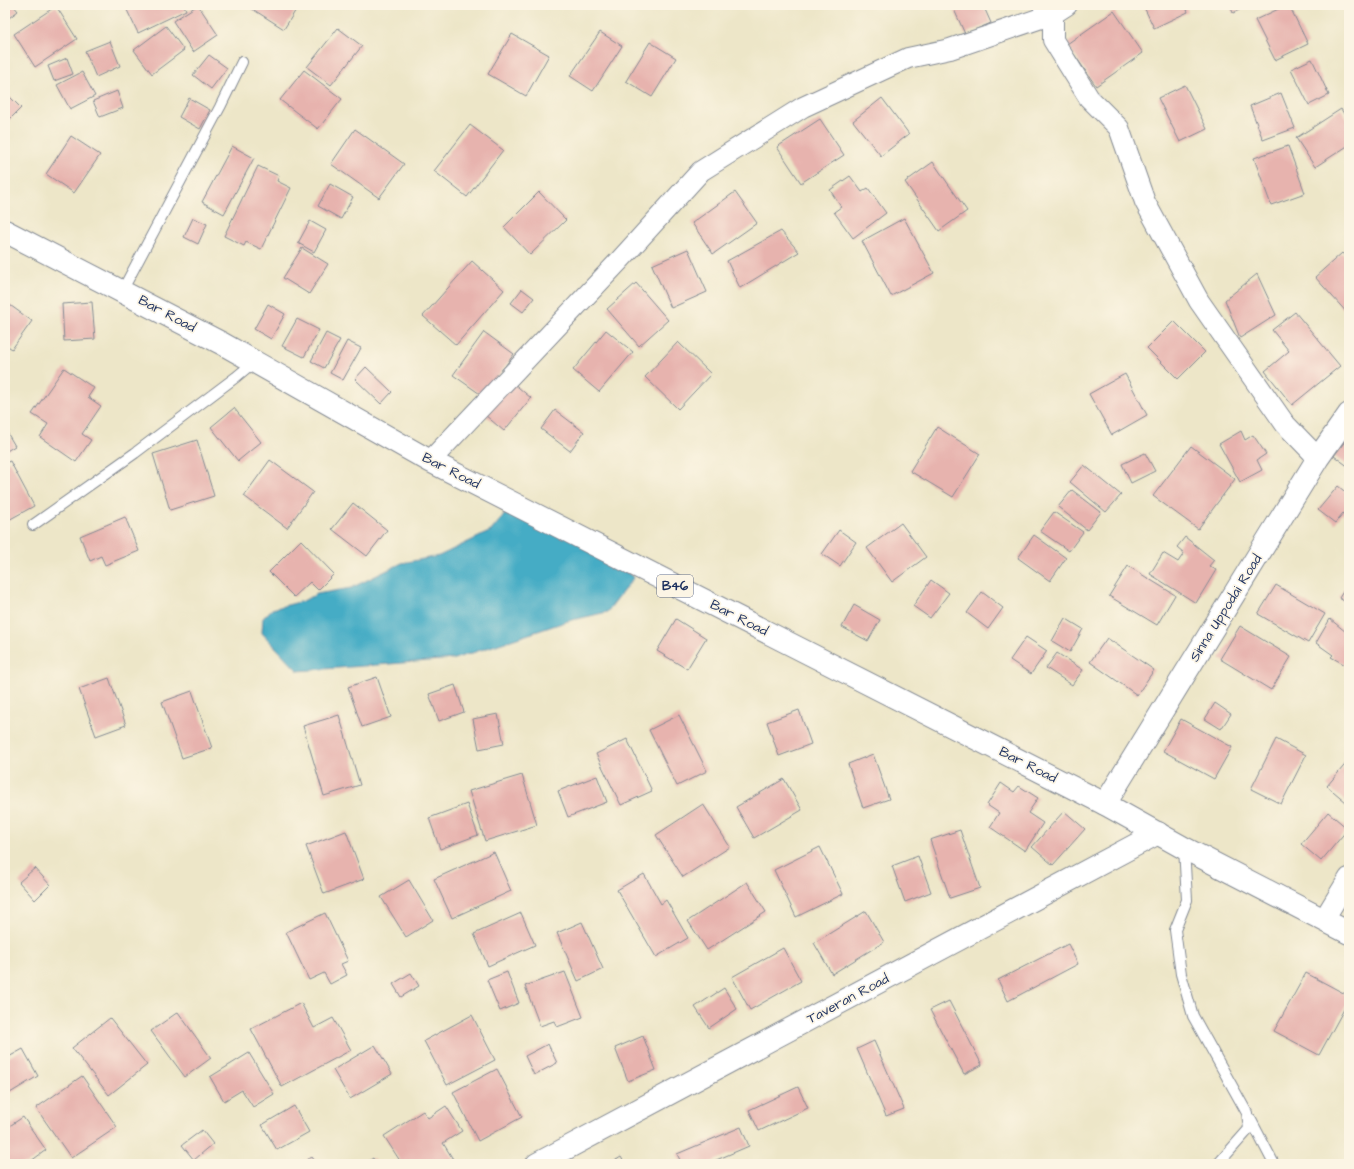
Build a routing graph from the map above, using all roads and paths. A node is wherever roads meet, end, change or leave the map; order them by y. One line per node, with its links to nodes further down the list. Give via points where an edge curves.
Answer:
1 (1054, 8): 7 (street, via 1053,40 1089,98 1119,128 1145,202 1199,301 1285,424); 8 (street, via 950,49 908,58 803,107 701,171)
2 (242, 62): 4 (lane)
3 (5, 231): 4 (main road, Bar Road / B46)
4 (122, 291): 5 (main road, Bar Road / B46)
5 (254, 362): 8 (main road, Bar Road / B46); 9 (lane, via 135,453)
6 (1349, 414): 7 (main road, Sinna Uppodai Road)
7 (1318, 458): 10 (main road, Sinna Uppodai Road)
8 (430, 460): 10 (main road, Bar Road / B46)
9 (33, 525)
10 (1105, 804): 11 (main road, Bar Road / B46)
11 (1158, 833): 12 (main road, Bar Road / B46); 17 (main road, Taveran Road)
12 (1184, 848): 14 (main road, Bar Road / B46); 16 (lane, via 1187,900 1175,930 1180,974 1193,1016)
13 (1349, 878): 14 (street)
14 (1324, 919): 15 (main road, Bar Road / B46)
15 (1349, 933)
16 (1247, 1113): 18 (lane, via 1250,1130); 19 (lane)
17 (537, 1164)
18 (1218, 1164)
19 (1274, 1164)

